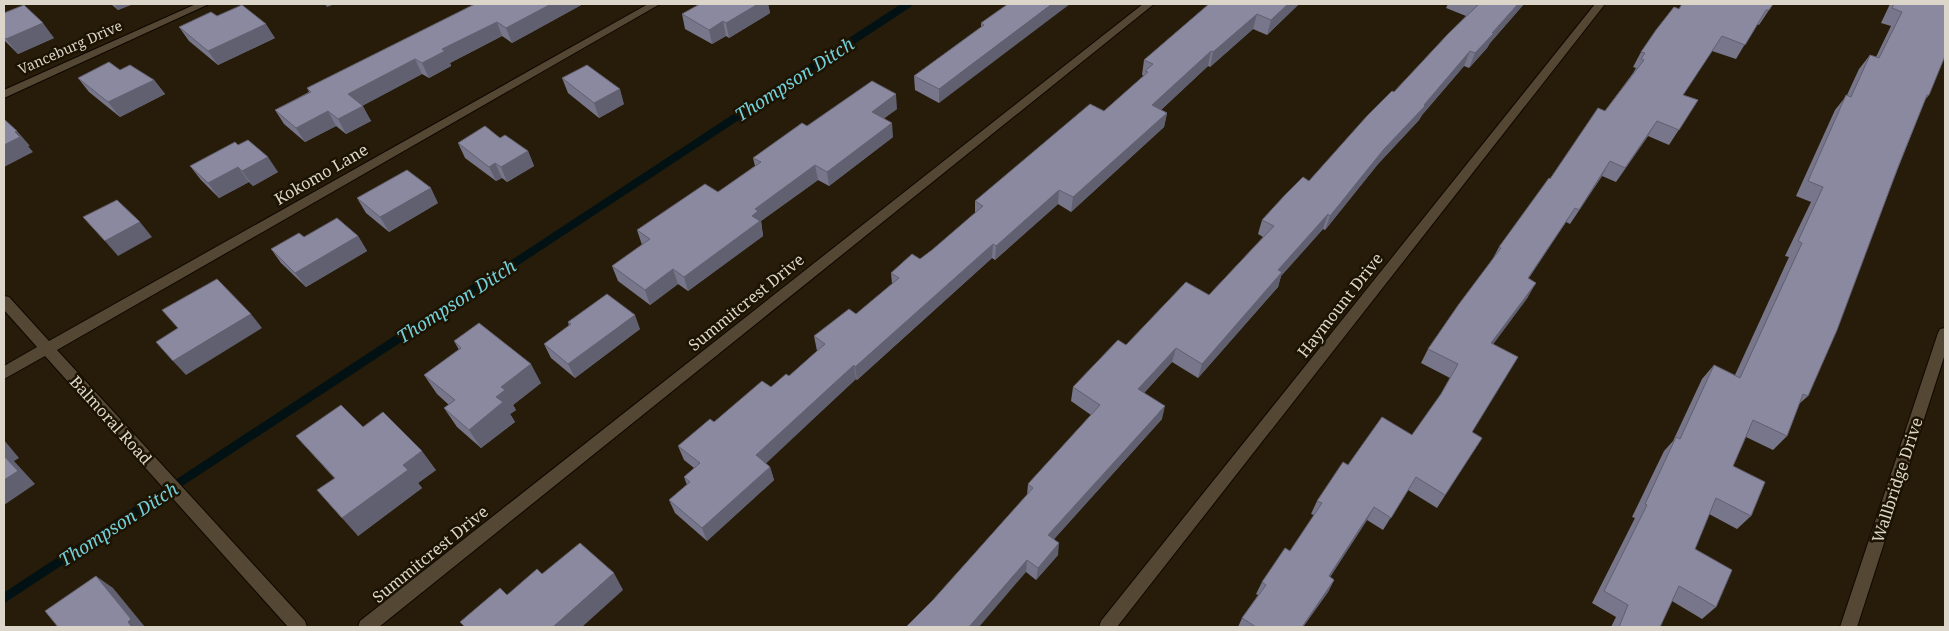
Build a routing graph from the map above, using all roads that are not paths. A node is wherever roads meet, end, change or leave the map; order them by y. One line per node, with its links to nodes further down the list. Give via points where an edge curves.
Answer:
1 (204, 4): 5 (street, Vanceburg Drive)
2 (655, 4): 8 (street, Kokomo Lane)
3 (1149, 4): 11 (street, Summitcrest Drive)
4 (1600, 4): 12 (street, Haymount Drive)
5 (4, 94)
6 (4, 301): 8 (street, Balmoral Road)
7 (1945, 333): 13 (street, Wallbridge Drive)
8 (47, 348): 9 (street, Kokomo Lane); 10 (street, Balmoral Road)
9 (4, 373)
10 (299, 627)
11 (366, 627)
12 (1107, 627)
13 (1848, 627)

